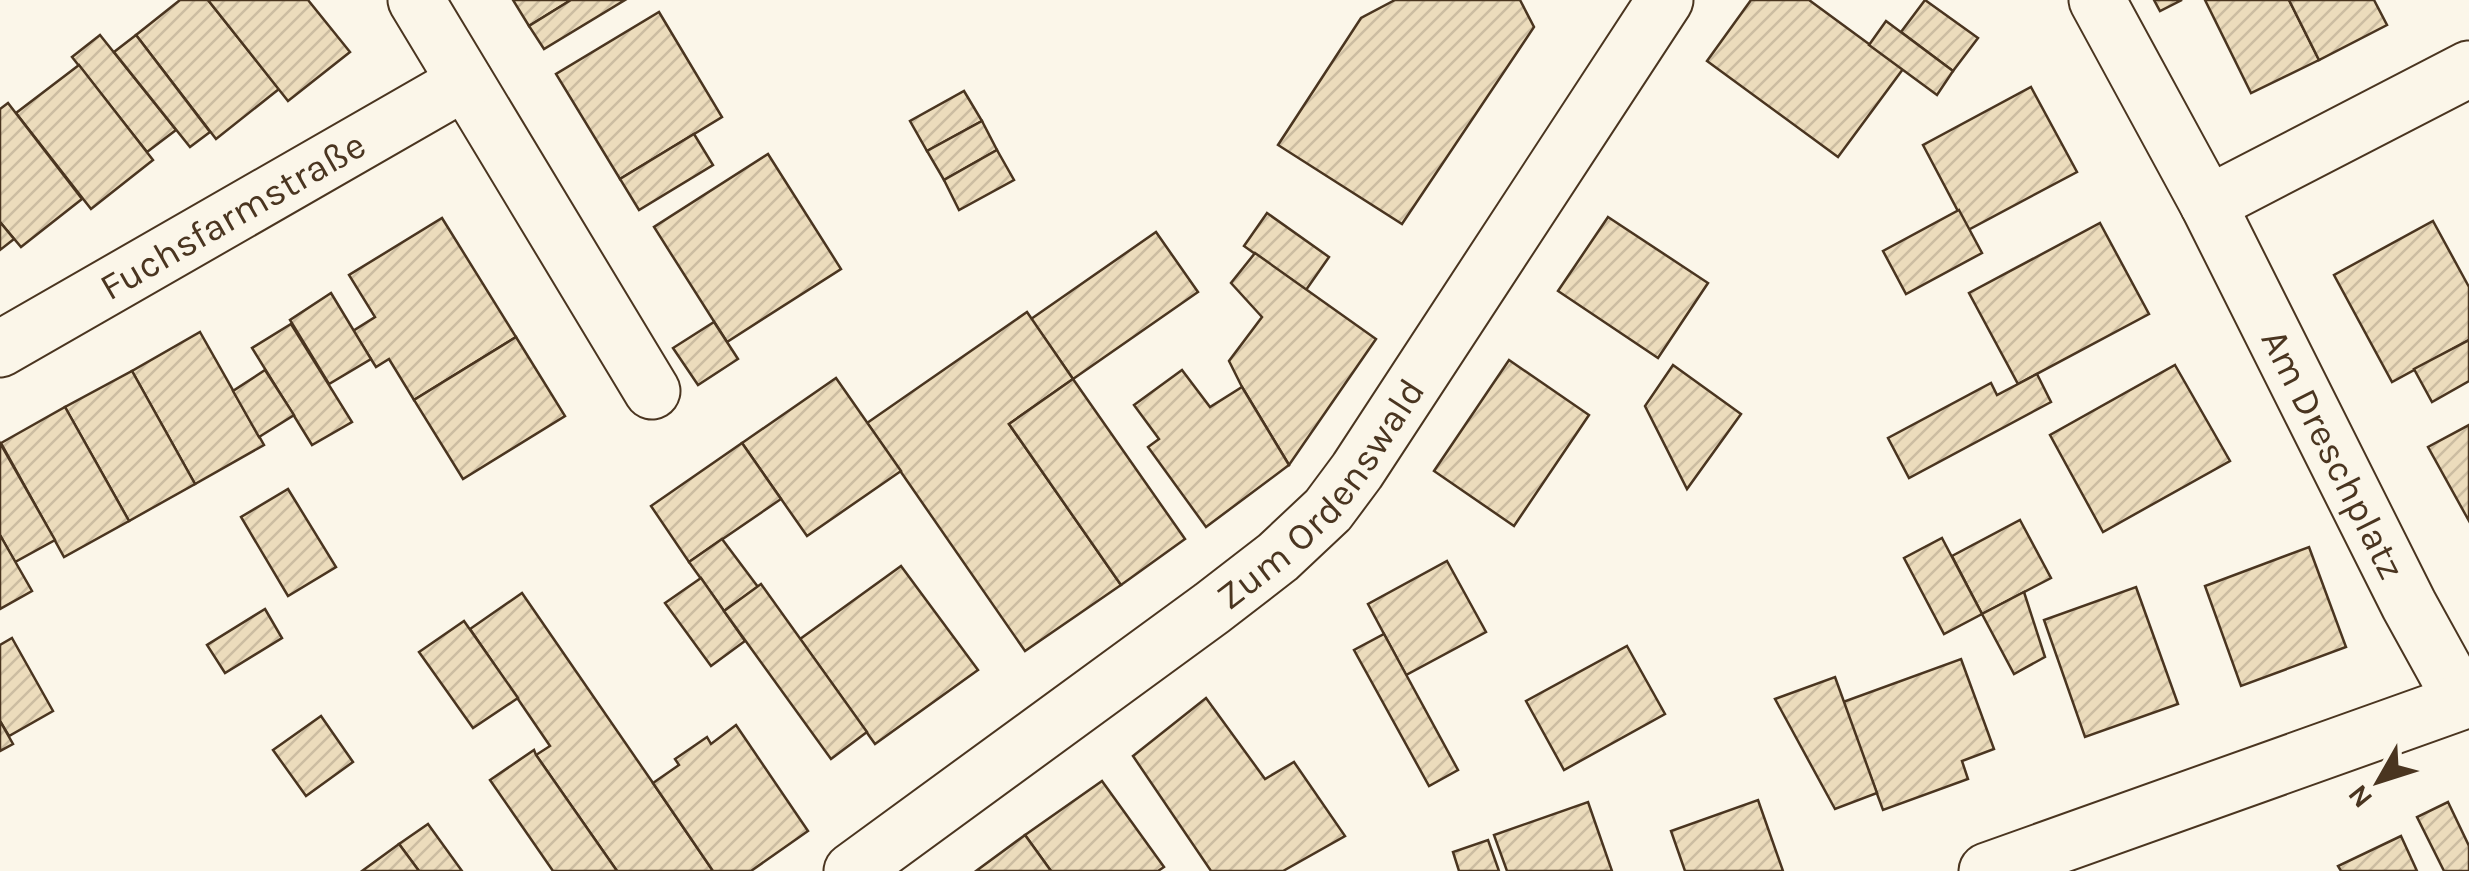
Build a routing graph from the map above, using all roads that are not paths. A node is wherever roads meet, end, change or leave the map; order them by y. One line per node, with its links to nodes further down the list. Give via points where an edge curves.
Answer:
1 (416, 0): 5 (street)
2 (1665, 0): 10 (street, Zum Ordenswald, via 1328,510 1212,608)
3 (2097, 0): 6 (street, Am Dreschplatz)
4 (2469, 69): 6 (street)
5 (465, 82): 7 (street, Fuchsfarmstraße); 8 (street)
6 (2208, 204): 9 (street, Am Dreschplatz, via 2409,605)
7 (0, 349)
8 (652, 392)
9 (2466, 700): 11 (street)
10 (852, 871)
11 (1987, 871)

